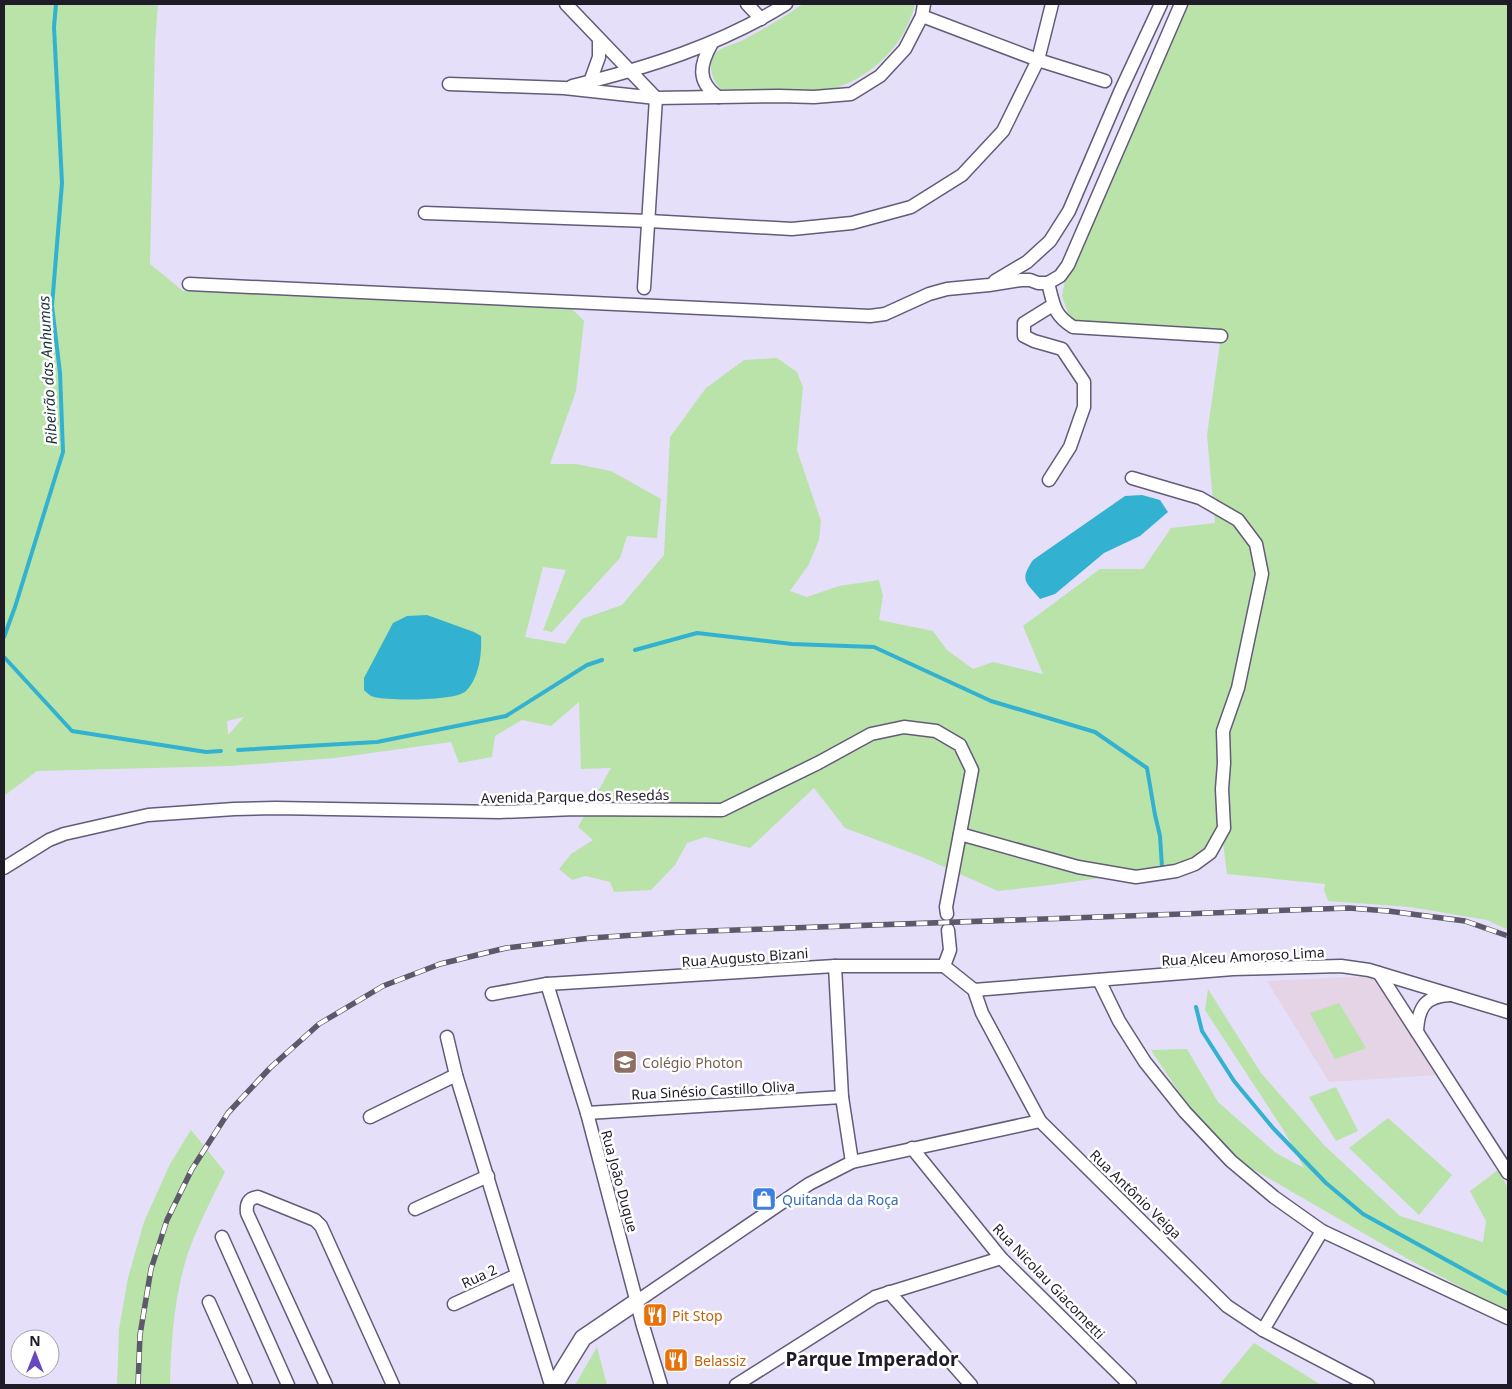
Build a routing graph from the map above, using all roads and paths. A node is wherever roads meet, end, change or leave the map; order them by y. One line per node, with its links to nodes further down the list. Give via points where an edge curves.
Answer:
1 (566, 4): 9 (street)
2 (747, 4): 8 (street)
3 (786, 4): 8 (street)
4 (1052, 4): 11 (street)
5 (1161, 4): 23 (street, via 1069,211 1050,240 1028,262)
6 (1182, 4): 21 (street, via 1068,266)
7 (923, 10): 11 (street); 17 (street, via 905,49 880,76 851,94)
8 (762, 19): 10 (street)
9 (599, 39): 12 (street); 14 (street, via 599,58)
10 (712, 43): 12 (street); 17 (street, via 704,58 702,74)
11 (1038, 60): 13 (street); 20 (street, via 1003,130 962,175 911,207 852,223 792,229)
12 (630, 72): 14 (street); 18 (street)
13 (1105, 81)
14 (590, 82): 16 (street)
15 (449, 84): 16 (street)
16 (564, 88): 18 (street)
17 (718, 97): 18 (street)
18 (656, 98): 20 (street)
19 (425, 213): 20 (street)
20 (649, 221): 24 (street)
21 (1048, 283): 23 (street, via 1021,280); 25 (street)
22 (188, 284): 23 (street, via 870,316 885,314 946,289)
23 (989, 285)
24 (644, 288)
25 (1054, 305): 26 (street, via 1060,319 1073,328); 28 (street, via 1024,323 1024,336 1062,349 1084,382 1084,407 1070,447)
26 (1221, 336)
27 (1132, 478): 29 (street, via 1200,498 1238,520 1256,544 1262,574 1238,688 1223,731 1224,828 1210,853 1195,864 1176,871 1136,877 1078,868)
28 (1049, 480)
29 (960, 834): 30 (street, Avenida Parque dos Resedás, via 972,770 960,746 936,731 904,727 871,734 722,810 499,812 276,808 148,815 64,834); 31 (street, Avenida Parque dos Resedás)
30 (4, 868)
31 (947, 914)
32 (948, 930): 34 (street, via 950,950)
33 (835, 966): 34 (street, Rua Augusto Bizani); 37 (street, Rua Augusto Bizani); 45 (street)
34 (944, 966): 38 (street)
35 (1379, 972): 36 (street, Rua Alceu Amoroso Lima, via 1331,966 1234,969); 40 (street, Rua Alceu Amoroso Lima); 42 (street)
36 (1099, 980): 38 (street, Rua Alceu Amoroso Lima); 54 (street, via 1118,1021 1185,1112 1231,1161)
37 (547, 984): 39 (street, Rua Augusto Bizani); 46 (street, Rua João Duque)
38 (974, 990): 48 (street, Rua Antônio Veiga, via 982,1013)
39 (492, 994)
40 (1454, 995): 41 (street, Rua Alceu Amoroso Lima); 42 (street, via 1430,1000 1420,1010)
41 (1508, 1012)
42 (1417, 1032): 51 (street)
43 (447, 1038): 44 (street)
44 (456, 1076): 47 (street); 52 (street)
45 (842, 1097): 46 (street, Rua Sinésio Castillo Oliva); 50 (street)
46 (587, 1113): 60 (street, Rua João Duque)
47 (370, 1117)
48 (1040, 1122): 49 (street); 63 (street, Rua Antônio Veiga, via 1228,1306)
49 (912, 1148): 50 (street); 56 (street, Rua Nicolau Giacometti)
50 (852, 1162): 60 (street, via 809,1184)
51 (1508, 1173)
52 (488, 1176): 53 (street); 57 (street)
53 (415, 1209)
54 (1322, 1231): 62 (street); 63 (street)
55 (222, 1237): 66 (street)
56 (1002, 1258): 58 (street); 72 (street, Rua Nicolau Giacometti)
57 (517, 1275): 61 (street, Rua 2); 69 (street)
58 (889, 1292): 64 (street); 71 (street, via 875,1297)
59 (209, 1302): 65 (street)
60 (636, 1302): 69 (street, via 583,1338); 70 (street, Rua João Duque)
61 (454, 1304)
62 (1508, 1318)
63 (1263, 1330): 73 (street, Rua Antônio Veiga)
64 (967, 1384)
65 (246, 1385)
66 (288, 1385)
67 (326, 1385): 68 (street, via 247,1212 252,1198 258,1197 298,1213 321,1226)
68 (393, 1385)
69 (553, 1385)
70 (661, 1385)
71 (736, 1385)
72 (1130, 1385)
73 (1368, 1385)

